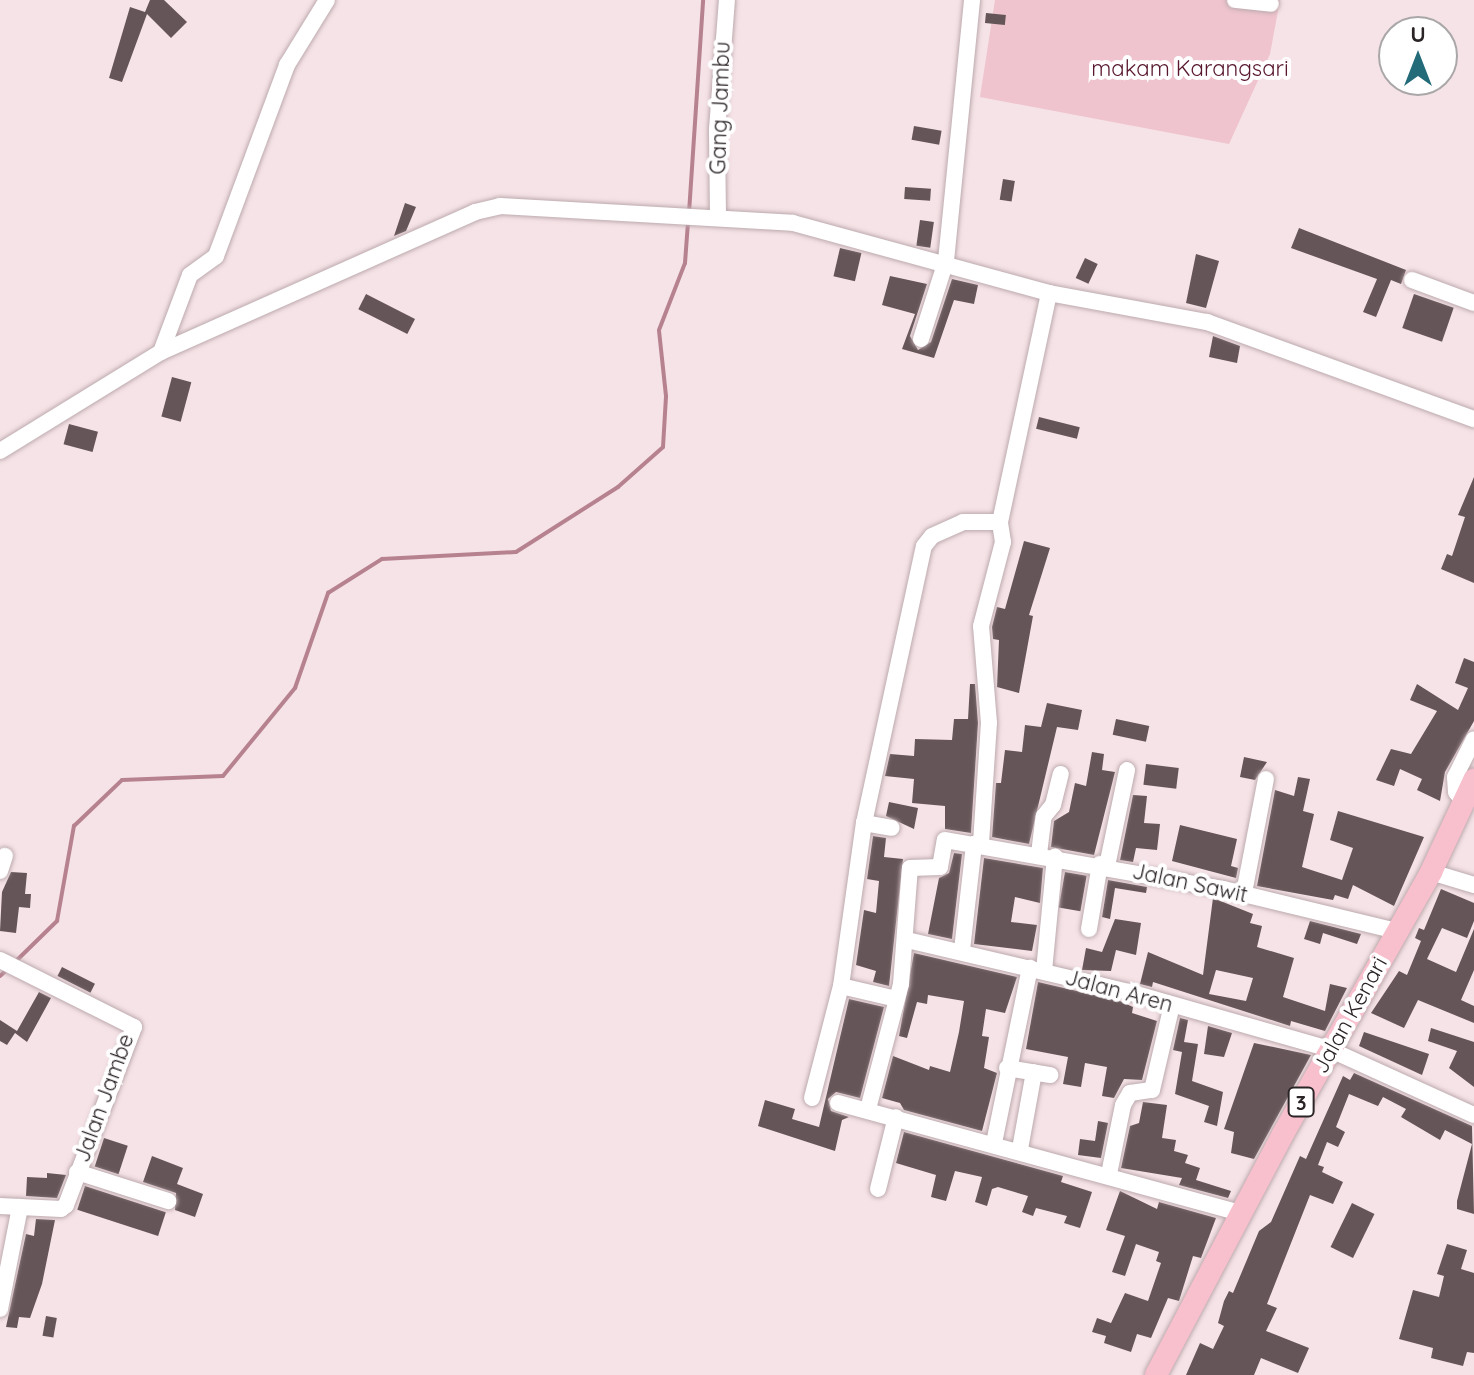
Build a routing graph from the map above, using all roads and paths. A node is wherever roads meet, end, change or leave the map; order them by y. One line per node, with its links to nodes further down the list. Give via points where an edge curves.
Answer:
1 (327, 0): 12 (street, via 287,65 216,256 190,275)
2 (727, 0): 6 (street, Gang Jambu)
3 (972, 0): 7 (street)
4 (1235, 0): 5 (street)
5 (1271, 4)
6 (713, 216): 7 (street, via 793,223); 12 (street, via 486,207)
7 (946, 261): 9 (street); 11 (street)
8 (1412, 280): 10 (street)
9 (1049, 293): 13 (street, via 1207,322); 15 (street)
10 (1474, 303)
11 (921, 339)
12 (161, 352): 14 (street)
13 (1474, 419)
14 (0, 451)
15 (1000, 523): 22 (street, via 963,522 926,542); 24 (street, via 1003,542 980,638 989,723)
16 (1474, 739): 21 (street, via 1455,777)
17 (1127, 770): 26 (street)
18 (1061, 774): 25 (street, via 1053,805 1045,812)
19 (1266, 779): 29 (street)
20 (1474, 780): 21 (highway, Jalan Kenari / 3)
21 (1461, 804): 27 (highway, Jalan Kenari / 3)
22 (864, 823): 23 (street); 36 (street)
23 (892, 828)
24 (978, 844): 25 (street, Jalan Sawit); 32 (street, via 945,840 940,867 912,864); 33 (street)
25 (1047, 856): 26 (street, Jalan Sawit); 35 (street)
26 (1104, 865): 29 (street, Jalan Sawit); 30 (street)
27 (1431, 872): 28 (street); 31 (highway, Jalan Kenari / 3)
28 (1474, 885)
29 (1244, 893): 31 (street, Jalan Sawit)
30 (1089, 929)
31 (1396, 931): 39 (highway, Jalan Kenari / 3)
32 (907, 940): 33 (street, Jalan Aren); 37 (street)
33 (962, 950): 35 (street, Jalan Aren)
34 (0, 960): 48 (street, Jalan Jambe, via 134,1027)
35 (1037, 970): 38 (street, Jalan Aren); 40 (street)
36 (841, 986): 37 (street); 41 (street)
37 (897, 999): 43 (street)
38 (1172, 1005): 39 (street, Jalan Aren); 49 (street, via 1152,1090 1130,1093 1123,1105)
39 (1329, 1049): 44 (street, Jalan Aren); 54 (highway, Jalan Kenari / 3)
40 (1007, 1068): 46 (street); 47 (street, via 1042,1074)
41 (812, 1098)
42 (838, 1103): 43 (street)
43 (868, 1109): 45 (street)
44 (1474, 1115)
45 (896, 1117): 46 (street); 50 (street)
46 (994, 1143): 47 (street)
47 (1020, 1149): 49 (street)
48 (77, 1172): 51 (street); 53 (street, via 61,1209)
49 (1109, 1174): 54 (street)
50 (878, 1189)
51 (168, 1201)
52 (0, 1206): 53 (street)
53 (20, 1207): 55 (street)
54 (1240, 1213): 56 (highway, Jalan Kenari / 3)
55 (0, 1309)
56 (1156, 1375)

